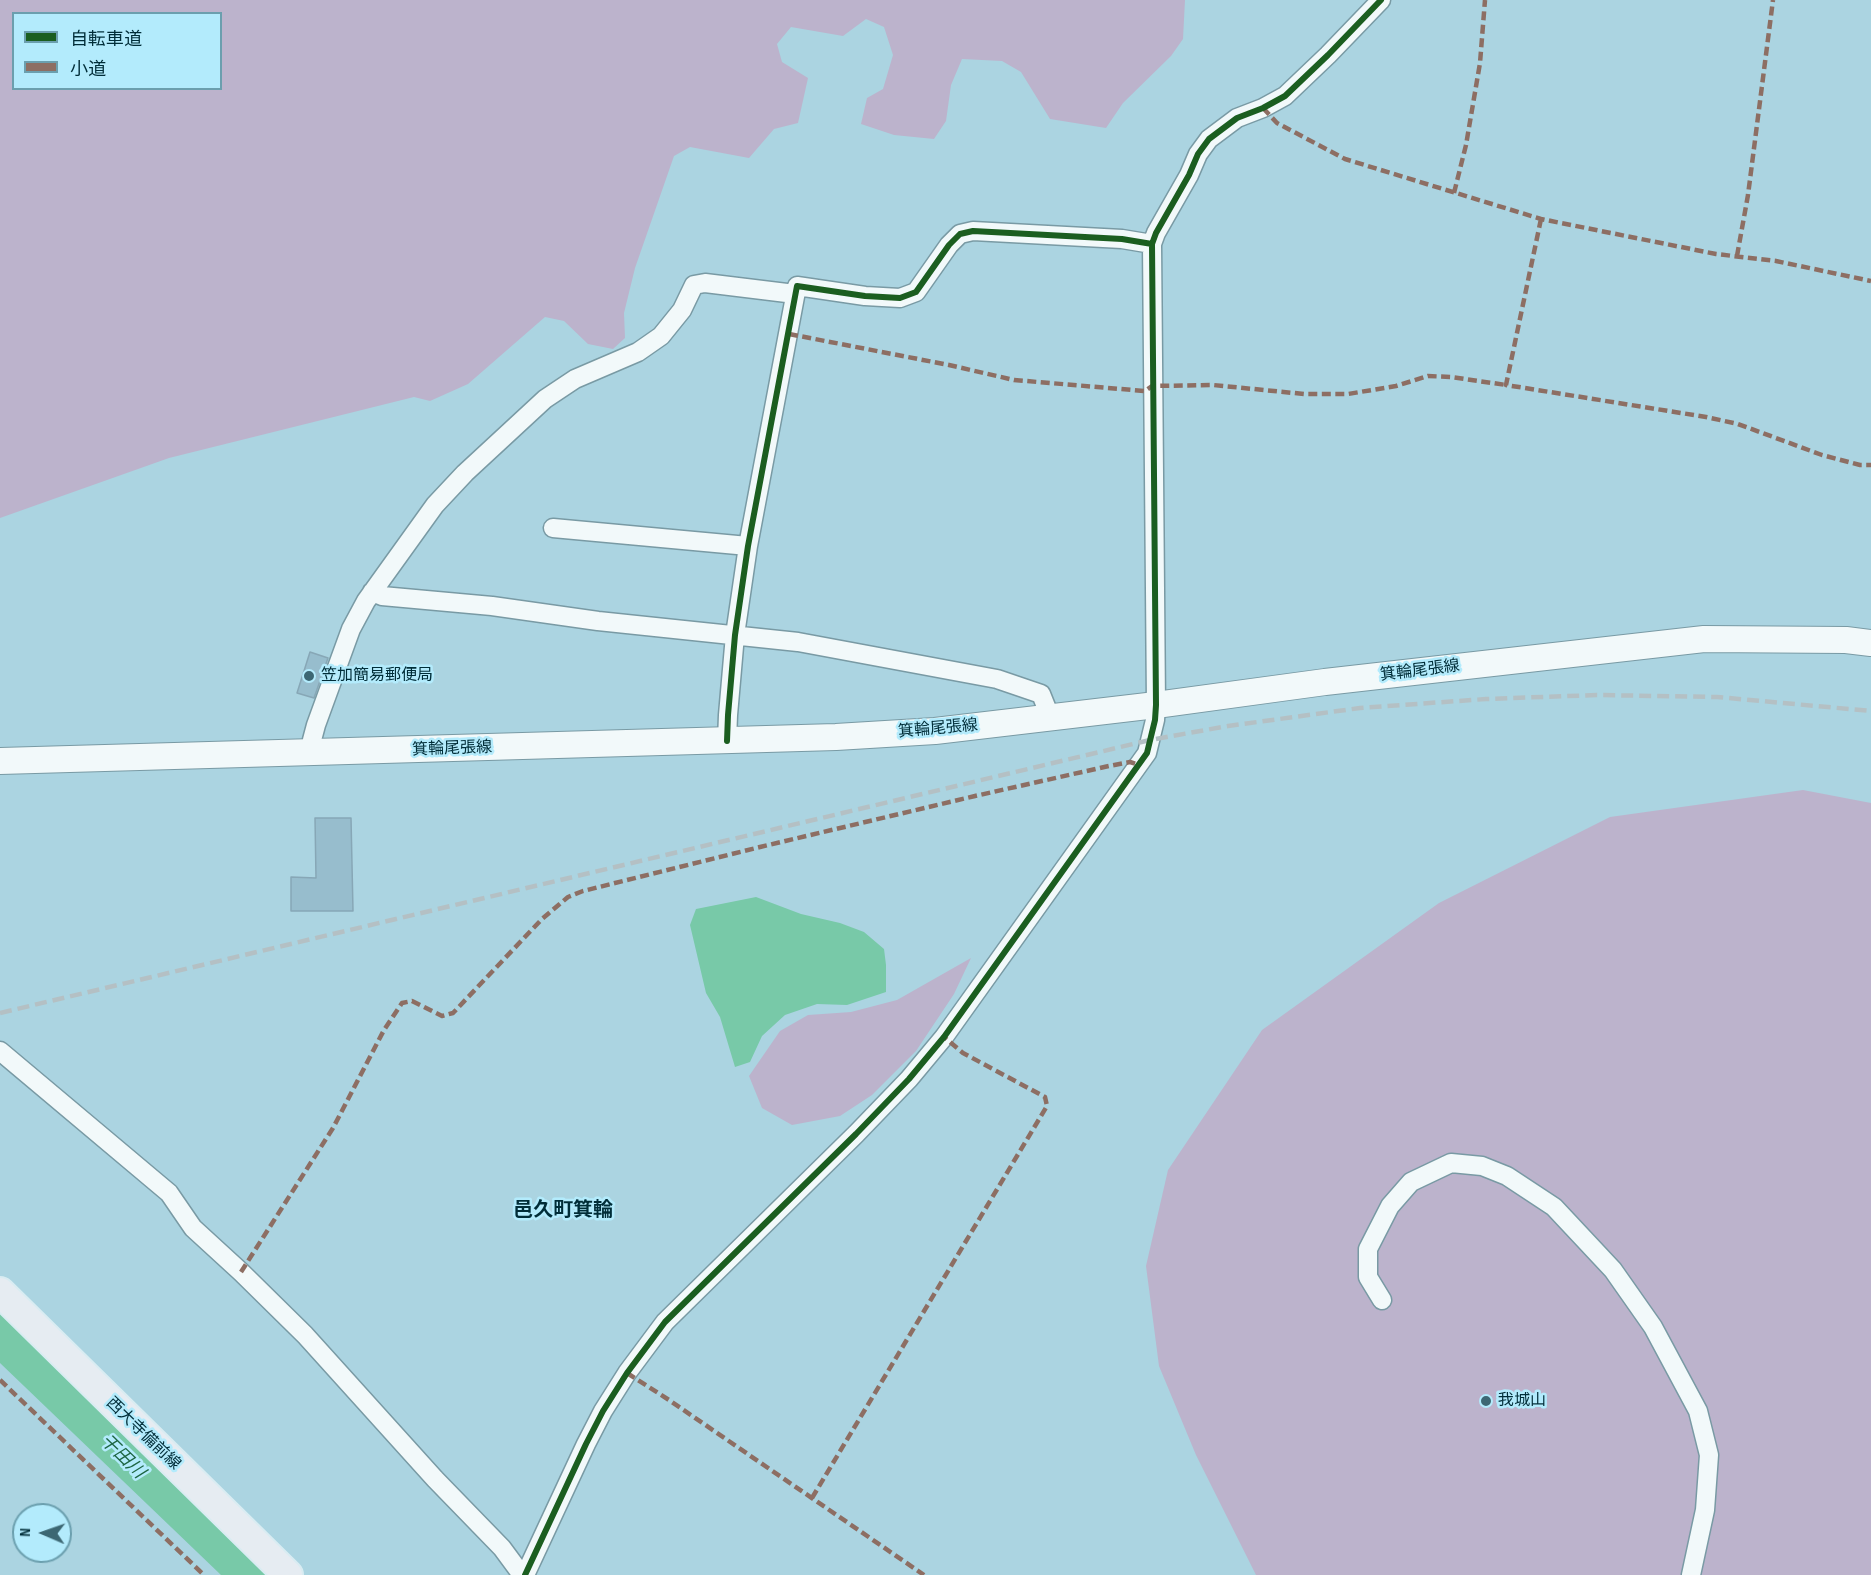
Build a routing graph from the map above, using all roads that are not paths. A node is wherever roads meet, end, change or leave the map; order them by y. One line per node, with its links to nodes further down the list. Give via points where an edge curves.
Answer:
1 (1381, 0): 2 (street, via 1285,96 1237,118 1209,139)
2 (1152, 244): 3 (street, via 973,231 960,234 916,292 900,298 797,286); 9 (street)
3 (795, 294): 5 (street); 6 (street, via 694,285 682,310 661,336 638,352 575,379 545,399 465,473 435,505)
4 (553, 528): 5 (street)
5 (748, 546): 7 (street)
6 (372, 592): 7 (street); 12 (street, via 351,629 316,725)
7 (735, 635): 10 (street, via 798,642 997,679 1041,694); 11 (street)
8 (1871, 643): 9 (main road, 箕輪尾張線, via 1846,639 1704,639)
9 (1156, 705): 10 (main road, 箕輪尾張線); 18 (street, via 1147,753 944,1037 856,1134 665,1322 627,1373 586,1444)
10 (1047, 718): 11 (main road, 箕輪尾張線, via 935,730)
11 (727, 741): 12 (main road, 箕輪尾張線)
12 (311, 753): 13 (main road, 箕輪尾張線)
13 (0, 761)
14 (0, 1051): 18 (street, via 169,1194 193,1228 305,1335)
15 (0, 1292): 17 (main road, 西大寺備前線)
16 (1382, 1300): 19 (street, via 1368,1277 1368,1249 1390,1206 1411,1182 1452,1163 1482,1166 1507,1176 1554,1207 1613,1270 1653,1327 1698,1411 1709,1455 1705,1510)
17 (288, 1575)
18 (524, 1575)
19 (1691, 1575)

